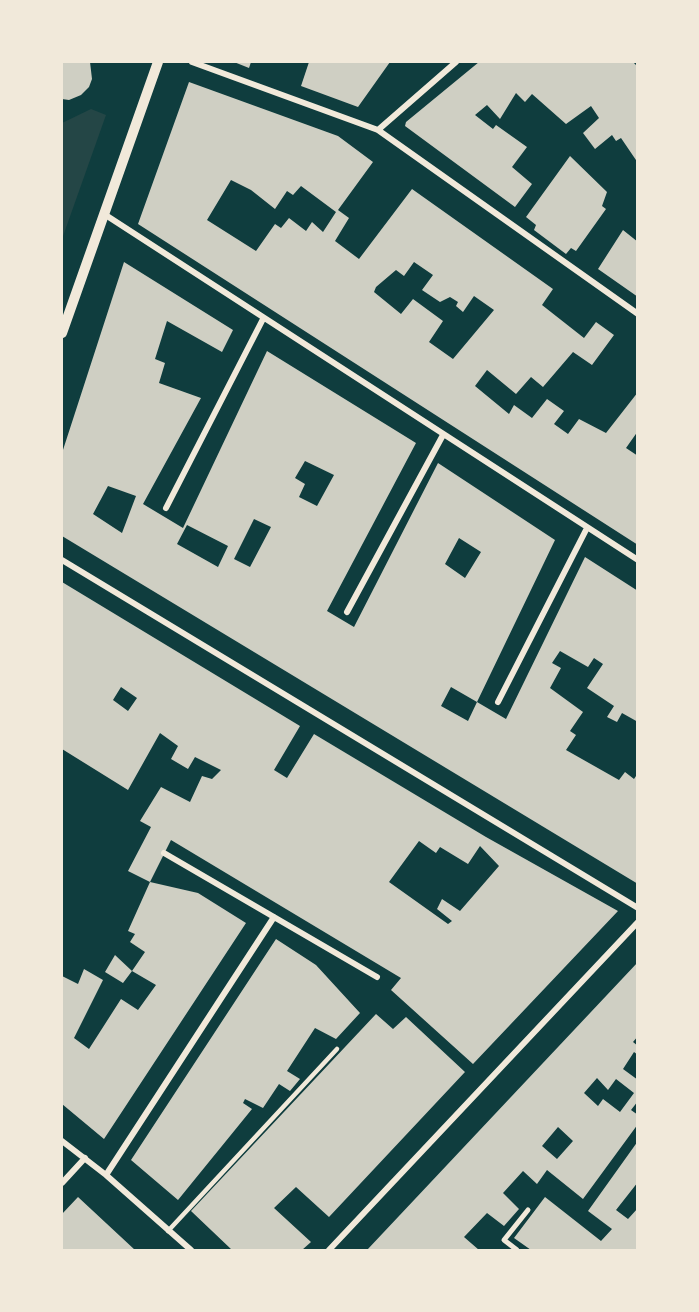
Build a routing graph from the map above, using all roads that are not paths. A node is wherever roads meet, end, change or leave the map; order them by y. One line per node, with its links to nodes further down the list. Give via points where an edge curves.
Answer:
1 (158, 62): 5 (street)
2 (192, 62): 4 (street)
3 (456, 62): 4 (street)
4 (378, 130): 6 (street)
5 (104, 214): 7 (street); 8 (street)
6 (638, 314)
7 (262, 319): 9 (street); 10 (street)
8 (62, 333)
9 (442, 435): 11 (street); 14 (street)
10 (166, 508)
11 (587, 528): 13 (street); 15 (street)
12 (62, 560): 17 (street)
13 (638, 560)
14 (347, 612)
15 (498, 702)
16 (164, 853): 18 (street)
17 (638, 908)
18 (274, 917): 20 (street); 24 (street)
19 (638, 922): 29 (street)
20 (377, 977)
21 (337, 1048): 27 (lane)
22 (62, 1141): 23 (street)
23 (85, 1158): 24 (street); 25 (street)
24 (106, 1175): 27 (street)
25 (62, 1183)
26 (528, 1210): 30 (street, via 504,1240)
27 (168, 1231): 28 (street)
28 (191, 1251)
29 (329, 1251)
30 (517, 1251)

